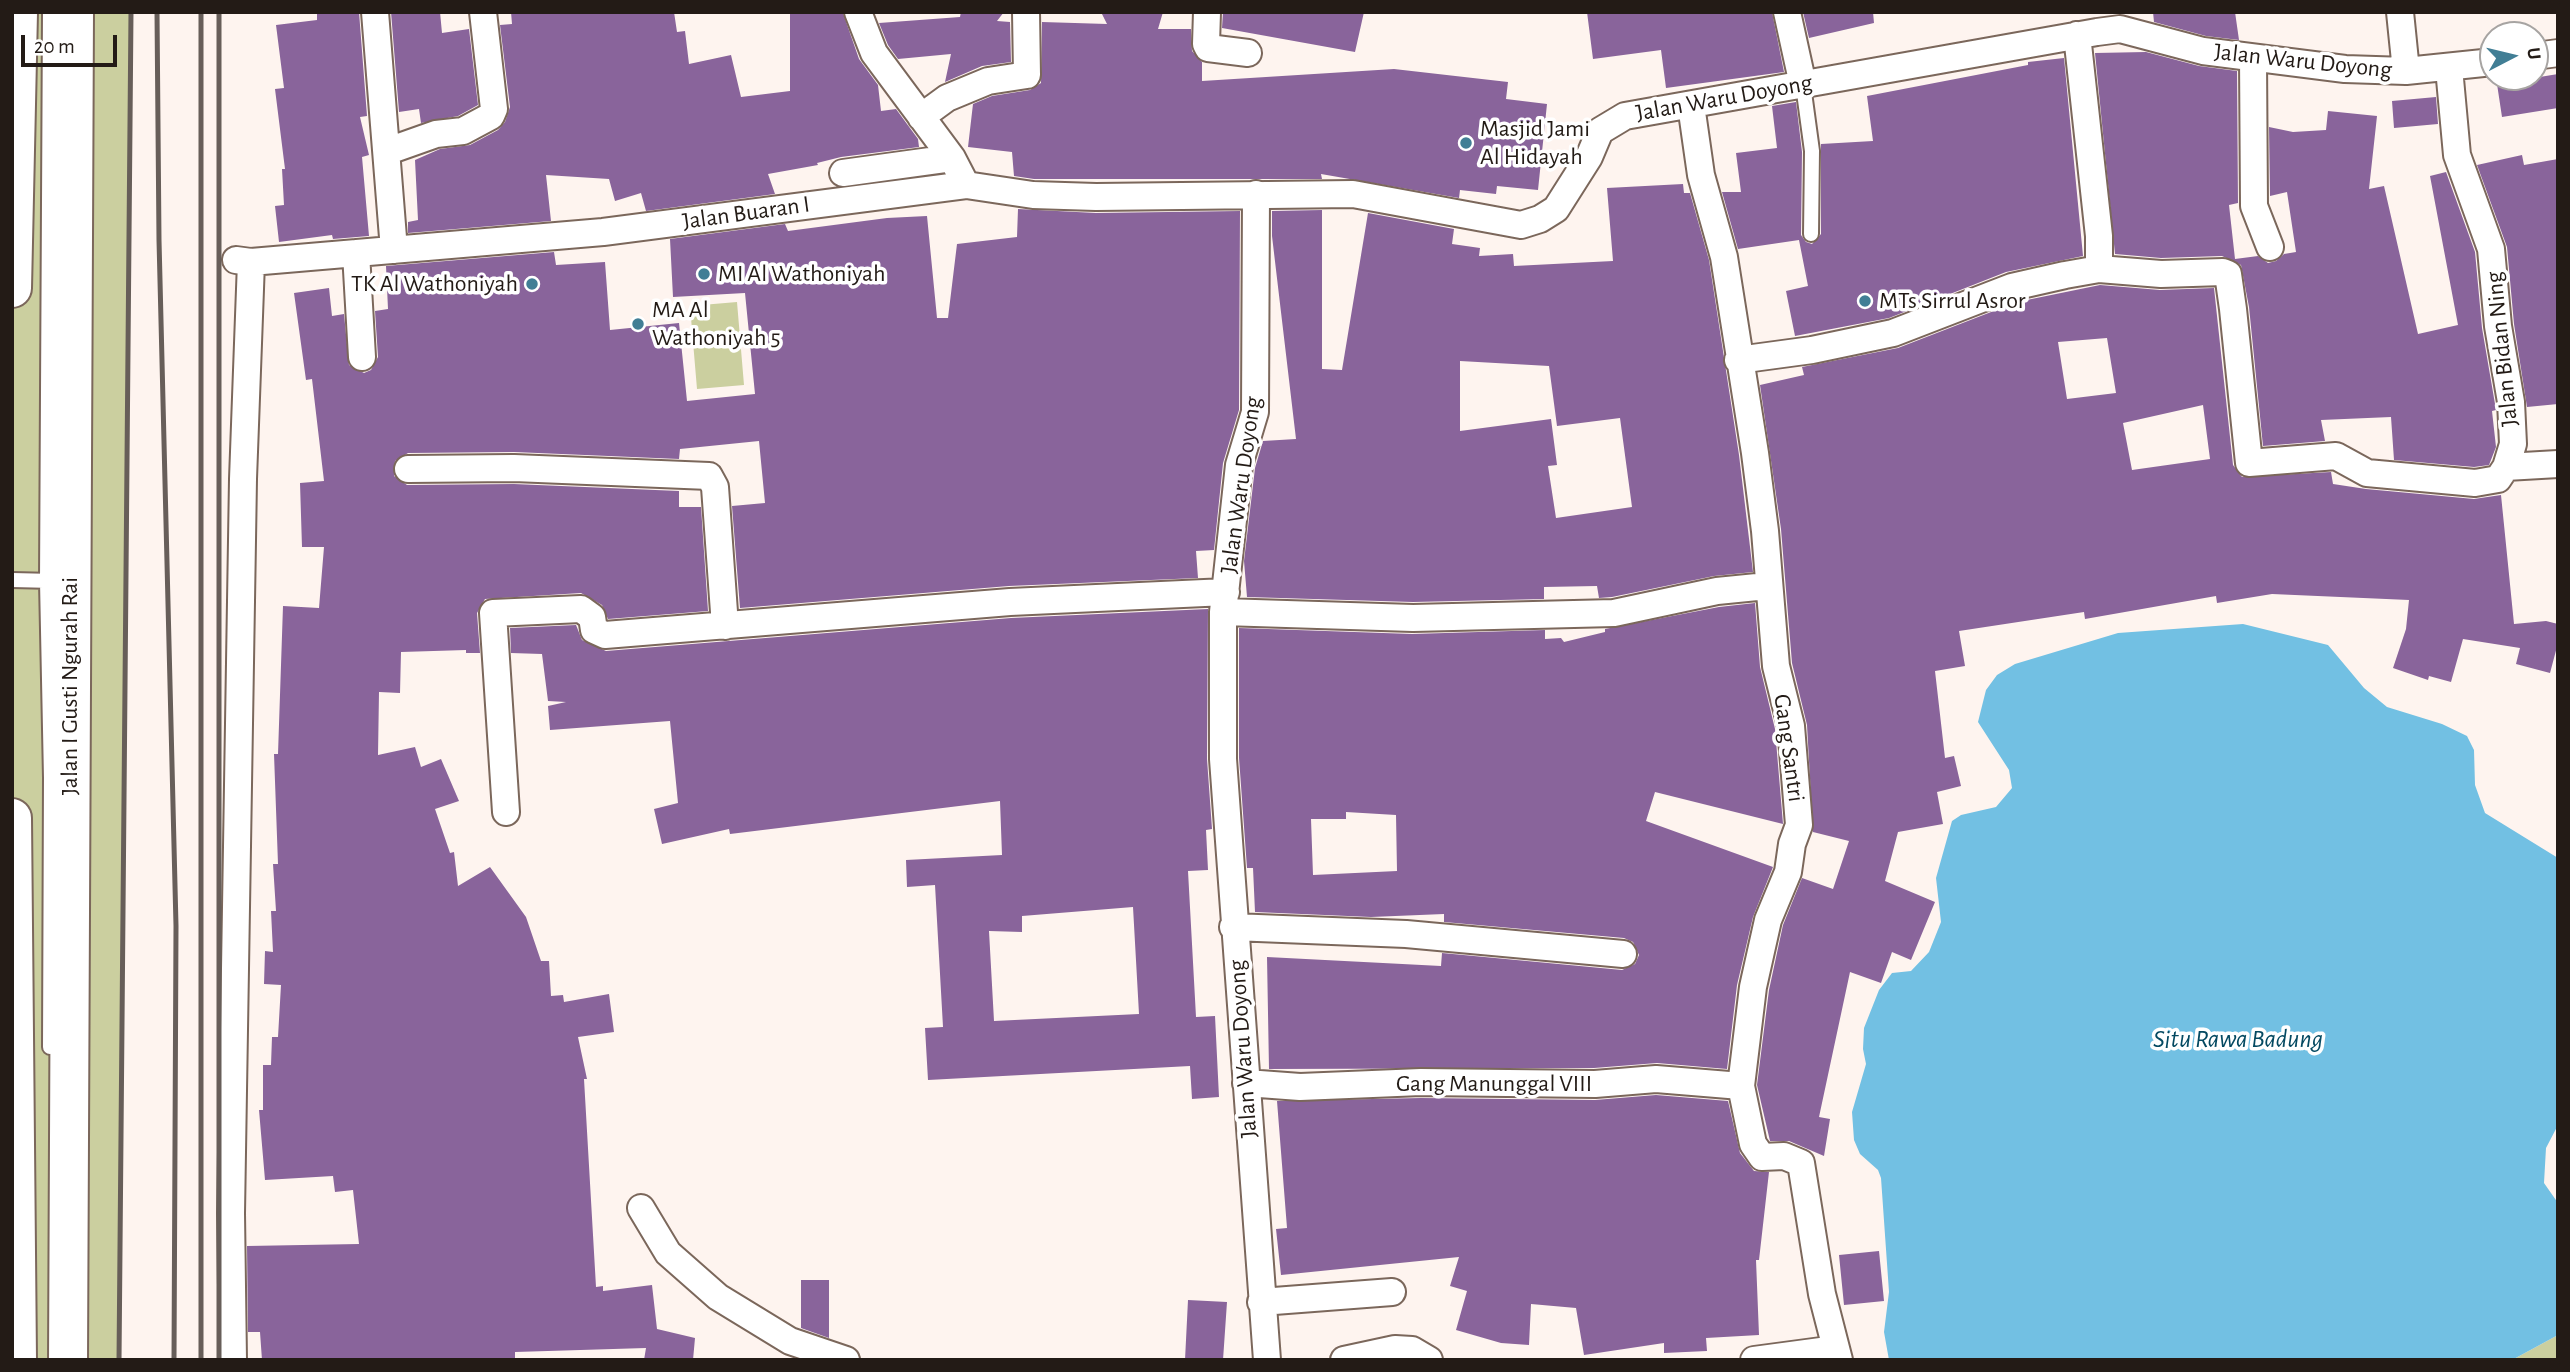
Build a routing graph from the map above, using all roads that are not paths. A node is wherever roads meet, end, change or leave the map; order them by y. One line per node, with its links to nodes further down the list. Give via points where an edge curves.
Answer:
1 (15, 12): 30 (main road)
2 (50, 12): 37 (lane)
3 (74, 12): 37 (main road, Jalan I Gusti Ngurah Rai, via 75,316)
4 (375, 12): 20 (street)
5 (483, 12): 20 (street, via 494,109 491,116 463,131 436,134)
6 (858, 12): 19 (street, via 874,53)
7 (1026, 12): 19 (street, via 1027,75 988,80 947,98)
8 (1207, 12): 12 (street, via 1208,48)
9 (1787, 12): 17 (street)
10 (2400, 12): 16 (street)
11 (2097, 24): 13 (street, Jalan Waru Doyong, via 2203,51); 17 (street, Jalan Waru Doyong); 29 (street)
12 (1248, 53)
13 (2253, 58): 16 (street, Jalan Waru Doyong); 26 (street, via 2254,206)
14 (2479, 64): 15 (street, Jalan Waru Doyong)
15 (2449, 68): 16 (street, Jalan Waru Doyong); 34 (street, Jalan Bidan Ning, via 2458,155 2491,249 2511,402 2513,444)
16 (2406, 71)
17 (1803, 85): 18 (street, Jalan Waru Doyong); 25 (lane, via 1812,151)
18 (1691, 105): 24 (street, Jalan Waru Doyong, via 1625,116 1600,131 1556,209 1521,225 1384,197); 32 (street, Gang Santri, via 1700,175 1724,257)
19 (921, 117): 21 (street)
20 (388, 151): 27 (street)
21 (952, 158): 22 (street); 23 (street)
22 (842, 173)
23 (966, 185): 24 (street, Jalan Buaran I, via 1033,195); 27 (street, Jalan Buaran I, via 603,232)
24 (1256, 194): 39 (street, Jalan Waru Doyong, via 1255,412 1239,465)
25 (1811, 234)
26 (2270, 247)
27 (394, 250): 28 (street, Jalan Buaran I)
28 (356, 253): 31 (street); 54 (street, Jalan Buaran I, via 244,261 230,1213)
29 (2099, 269): 32 (street, via 2012,287 1893,333); 34 (street, via 2228,274 2249,463 2336,456 2367,473 2475,483 2498,480)
30 (12, 288)
31 (362, 358)
32 (1738, 360): 38 (street, Gang Santri, via 1765,531)
33 (2558, 464): 34 (street)
34 (2506, 467)
35 (408, 469): 40 (street, via 709,476 715,487)
36 (12, 580): 37 (lane)
37 (58, 581): 45 (lane, via 51,778); 53 (main road, Jalan I Gusti Ngurah Rai)
38 (1768, 586): 39 (street, via 1717,591 1615,614 1413,618); 47 (street, Gang Santri, via 1776,666 1791,726 1799,825 1753,986)
39 (1225, 602): 40 (street, via 1010,602); 43 (street, Jalan Waru Doyong, via 1223,759)
40 (725, 626): 41 (street, via 605,635 594,630 592,617 581,609 493,613)
41 (506, 812)
42 (12, 818): 52 (main road)
43 (1233, 927): 44 (street, via 1406,934); 46 (street, Jalan Waru Doyong)
44 (1623, 954)
45 (50, 1068)
46 (1246, 1083): 47 (street, Gang Manunggal VIII, via 1300,1087 1420,1082 1595,1084 1656,1079); 50 (street, Jalan Waru Doyong)
47 (1741, 1086): 51 (street, Gang Santri, via 1753,1144 1762,1157 1784,1156 1801,1163 1822,1294)
48 (641, 1208): 55 (street, via 668,1253 718,1297 790,1340)
49 (1392, 1292): 50 (street)
50 (1261, 1302): 56 (street, Jalan Waru Doyong)
51 (1838, 1354): 59 (street)
52 (17, 1360)
53 (68, 1360)
54 (233, 1360)
55 (846, 1360)
56 (1267, 1360)
57 (1344, 1360): 58 (street, via 1395,1349 1412,1350)
58 (1429, 1360)
59 (1754, 1360)

